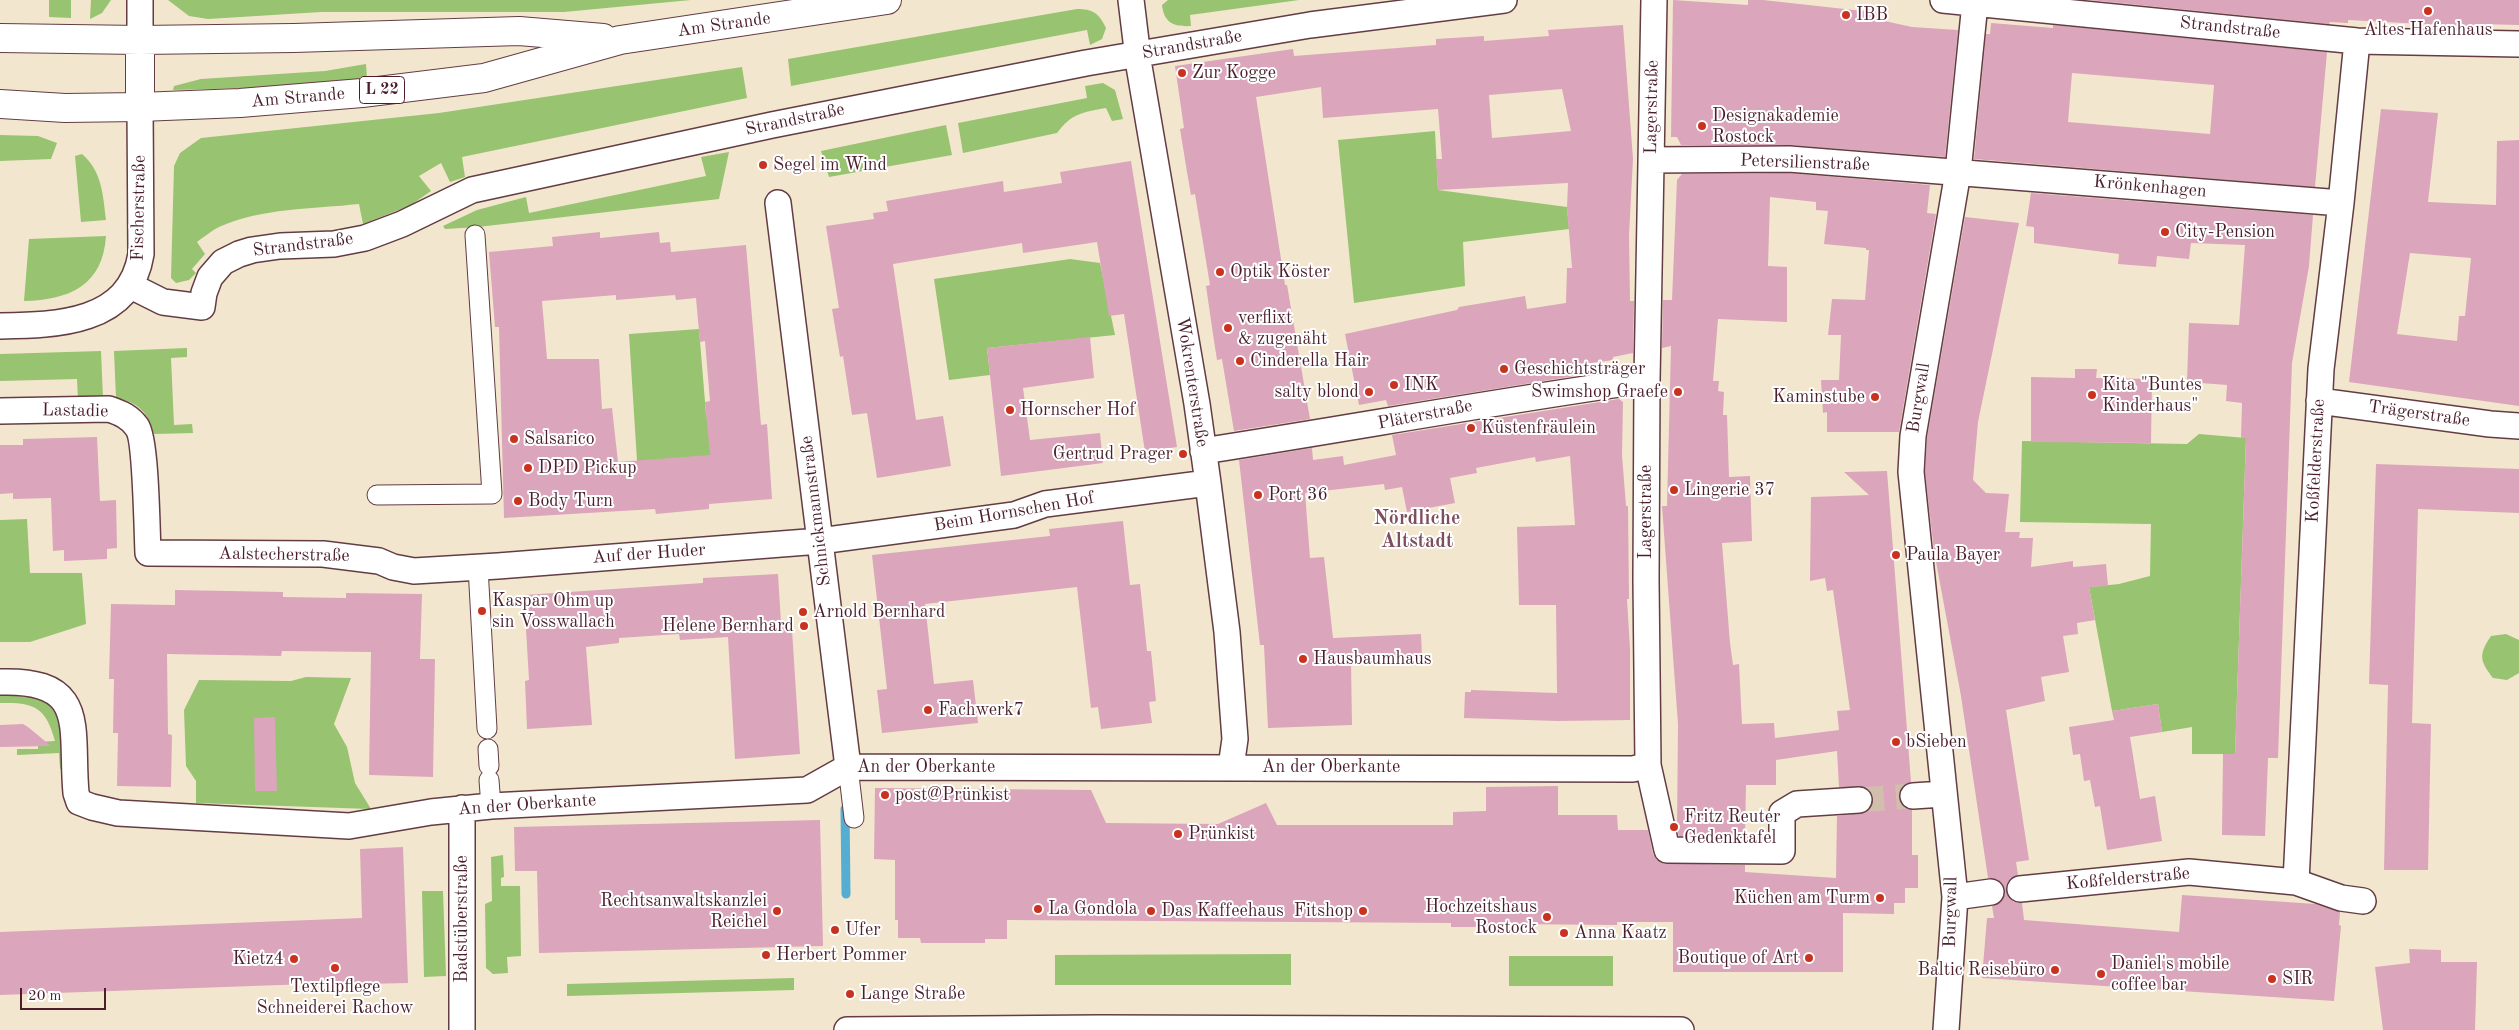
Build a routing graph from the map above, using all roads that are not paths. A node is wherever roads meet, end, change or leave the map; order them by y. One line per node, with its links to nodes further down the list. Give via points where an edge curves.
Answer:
1 (140, 0): 9 (street)
2 (887, 0): 10 (main road, Am Strande / L 22)
3 (1131, 0): 13 (street, Wokrenterstraße)
4 (1504, 0): 13 (street, Strandstraße, via 1310,25)
5 (1654, 0): 16 (street, Lagerstraße)
6 (1942, 0): 7 (street, Strandstraße)
7 (1975, 3): 11 (street, Strandstraße); 17 (street, Burgwall)
8 (0, 38): 9 (main road, Am Strande / L 22)
9 (140, 40): 10 (main road, Am Strande / L 22, via 519,31); 15 (main road)
10 (620, 40): 15 (main road, Am Strande / L 22, via 484,78 362,93)
11 (2357, 41): 12 (street, Strandstraße); 19 (street, Koßfelderstraße)
12 (2519, 44)
13 (1138, 54): 21 (street, Strandstraße, via 945,89 472,190 365,238 334,244 280,246 239,254 223,262 210,277 202,307 163,302); 27 (street, Wokrenterstraße)
14 (0, 104): 15 (main road, Am Strande / L 22, via 65,108)
15 (140, 107): 21 (street, Fischerstraße, via 141,254 139,269)
16 (1651, 160): 17 (street, Petersilienstraße, via 1789,159); 23 (street, Lagerstraße)
17 (1958, 172): 19 (street, Krönkenhagen); 39 (street, Burgwall, via 1914,426 1910,472)
18 (778, 203): 30 (street, Schnickmannstraße)
19 (2341, 203): 24 (street, Koßfelderstraße)
20 (475, 235): 29 (street, via 492,494)
21 (130, 286): 22 (street, Fischerstraße, via 110,306 79,319 56,324)
22 (0, 326)
23 (1647, 380): 27 (street, Pläterstraße, via 1505,400); 36 (street, Lagerstraße)
24 (2319, 402): 26 (street, Trägerstraße); 45 (street, Koßfelderstraße)
25 (0, 411): 31 (street, Lastadie, via 109,409 132,420 139,429 142,449)
26 (2519, 426)
27 (1203, 451): 28 (street, Wokrenterstraße)
28 (1208, 484): 30 (street, Beim Hornschen Hof, via 1045,504 1014,515); 37 (street, Wokrenterstraße, via 1227,632 1235,739)
29 (377, 495)
30 (820, 541): 32 (street, Auf der Huder); 38 (street, Schnickmannstraße)
31 (148, 553): 32 (street, Aalstecherstraße, via 323,554 379,561 414,570)
32 (478, 567): 34 (street)
33 (0, 682): 43 (street, An der Oberkante, via 39,683 64,701 75,735 76,788 80,802 92,807 118,813 349,826)
34 (487, 730)
35 (489, 765): 42 (street)
36 (1648, 765): 37 (street, An der Oberkante, via 1633,769); 41 (street, Lagerstraße, via 1667,850 1782,851 1782,813 1797,804)
37 (1231, 767): 38 (street, An der Oberkante)
38 (848, 768): 42 (street, An der Oberkante, via 807,790); 44 (street, Schnickmannstraße)
39 (1943, 794): 40 (street); 48 (street, Burgwall)
40 (1912, 796)
41 (1859, 800)
42 (491, 806): 43 (street, An der Oberkante)
43 (462, 808): 50 (street, Badstüberstraße)
44 (854, 818)
45 (2296, 882): 46 (street, Koßfelderstraße, via 2190,872); 49 (street, Koßfelderstraße, via 2341,898)
46 (2020, 889)
47 (1990, 892): 48 (street)
48 (1954, 897): 53 (street, Burgwall)
49 (2363, 901)
50 (462, 1030)
51 (847, 1030): 52 (street)
52 (1681, 1030)
53 (1946, 1030)

